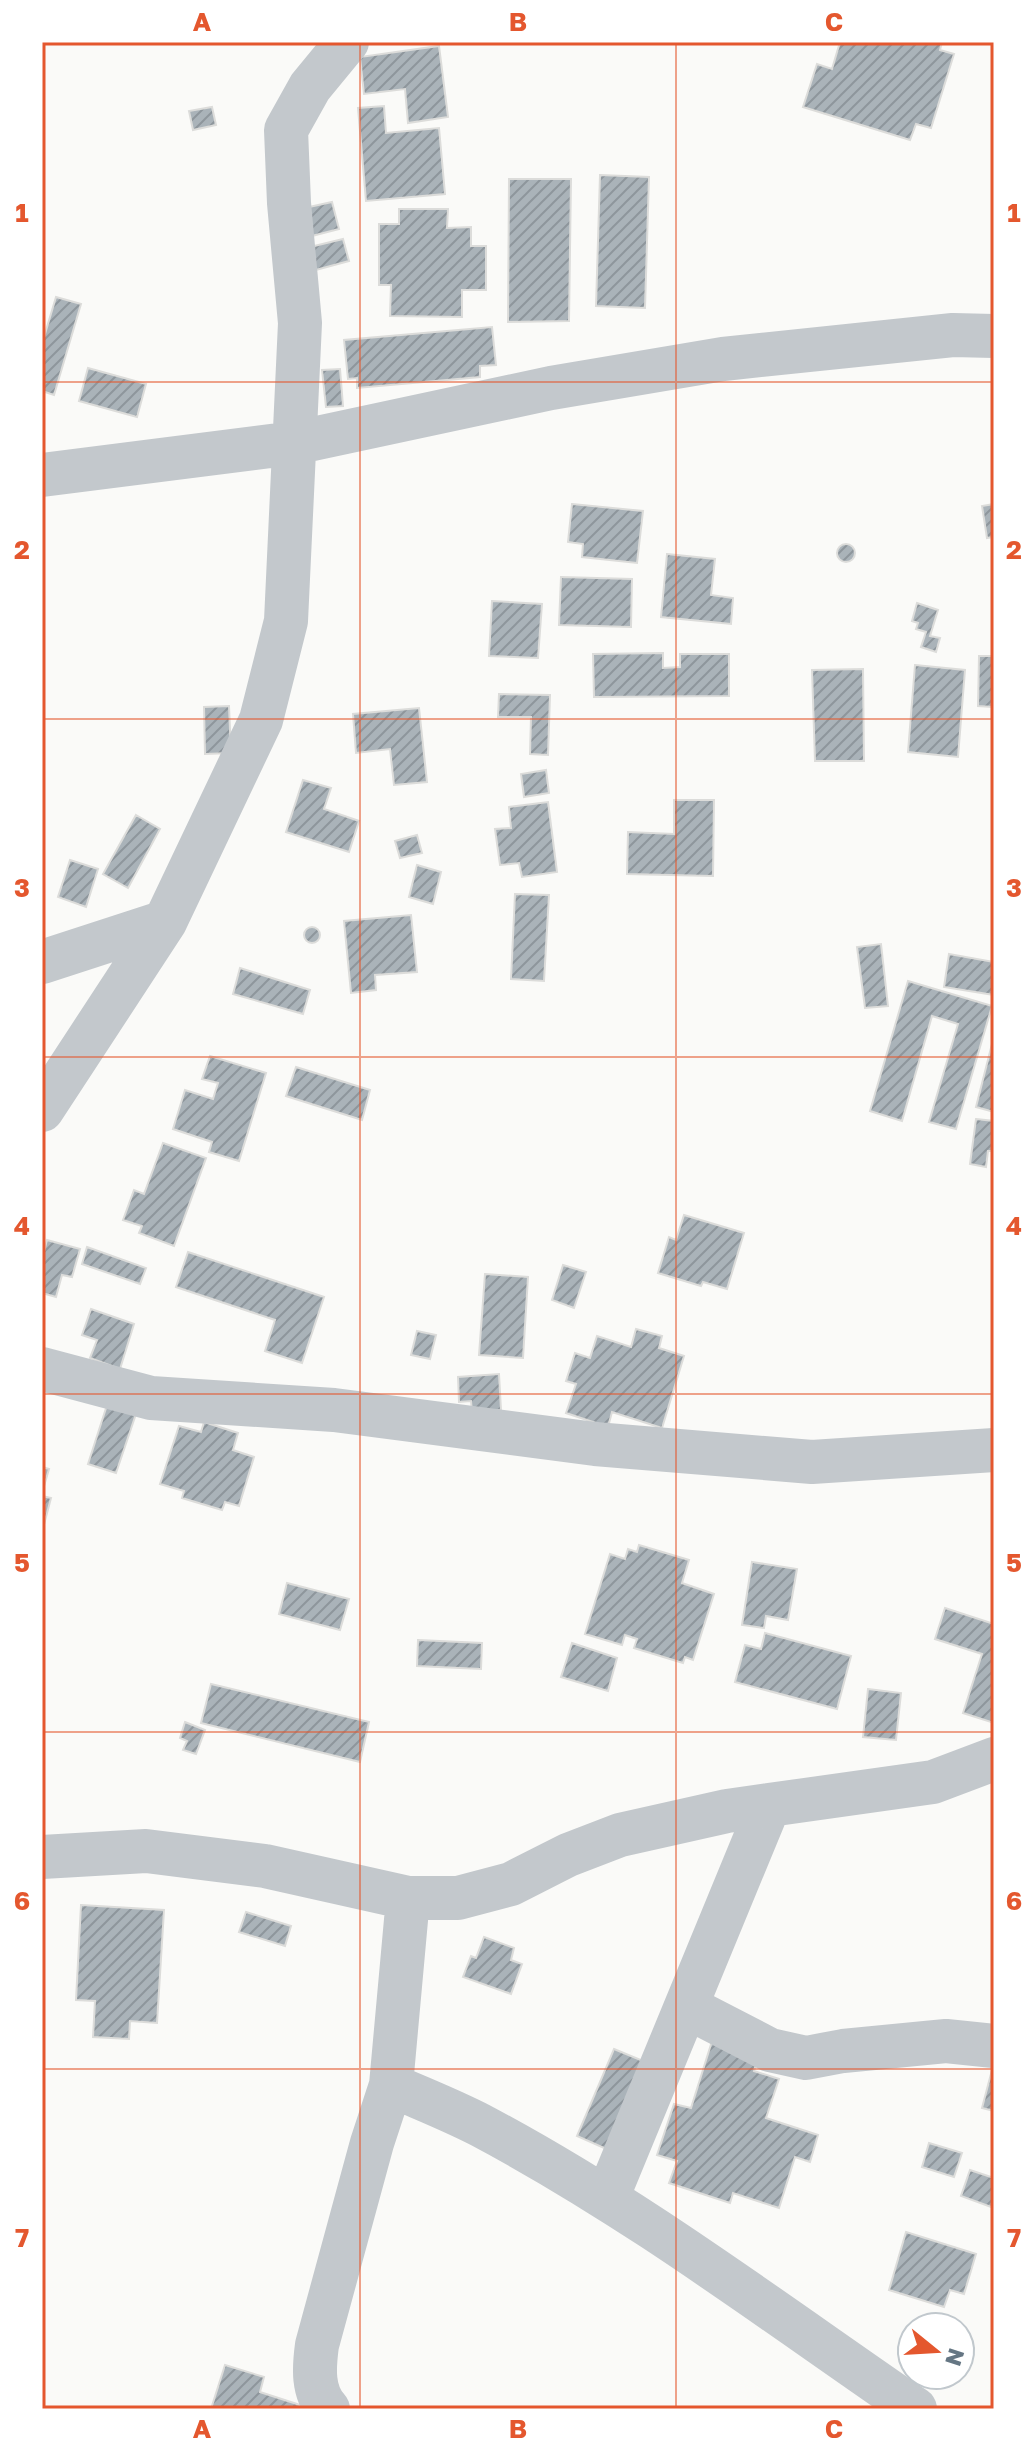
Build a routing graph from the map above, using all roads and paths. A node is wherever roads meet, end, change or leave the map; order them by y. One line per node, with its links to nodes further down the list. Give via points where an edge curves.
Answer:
1 (347, 42): 3 (street, via 310,87 286,130 300,323)
2 (994, 336): 3 (street, via 953,335 723,359 551,388)
3 (294, 443): 4 (street); 5 (street, via 286,621 261,720)
4 (42, 475)
5 (165, 922): 6 (street); 7 (street)
6 (42, 962)
7 (42, 1110)
8 (42, 1369): 9 (street, via 151,1398 334,1410 595,1444 812,1462)
9 (994, 1450)
10 (994, 1759): 11 (street, via 933,1782)
11 (769, 1805): 13 (street, via 620,1835 511,1884 458,1898); 14 (street)
12 (42, 1857): 13 (street, via 146,1851 265,1866)
13 (408, 1898): 16 (street)
14 (687, 2007): 15 (street, via 770,2050 806,2058 946,2041); 17 (street)
15 (994, 2046)
16 (391, 2085): 17 (street, via 479,2124); 18 (street, via 317,2345 314,2370 321,2402)
17 (607, 2198): 19 (street)
18 (328, 2409)
19 (915, 2409)

